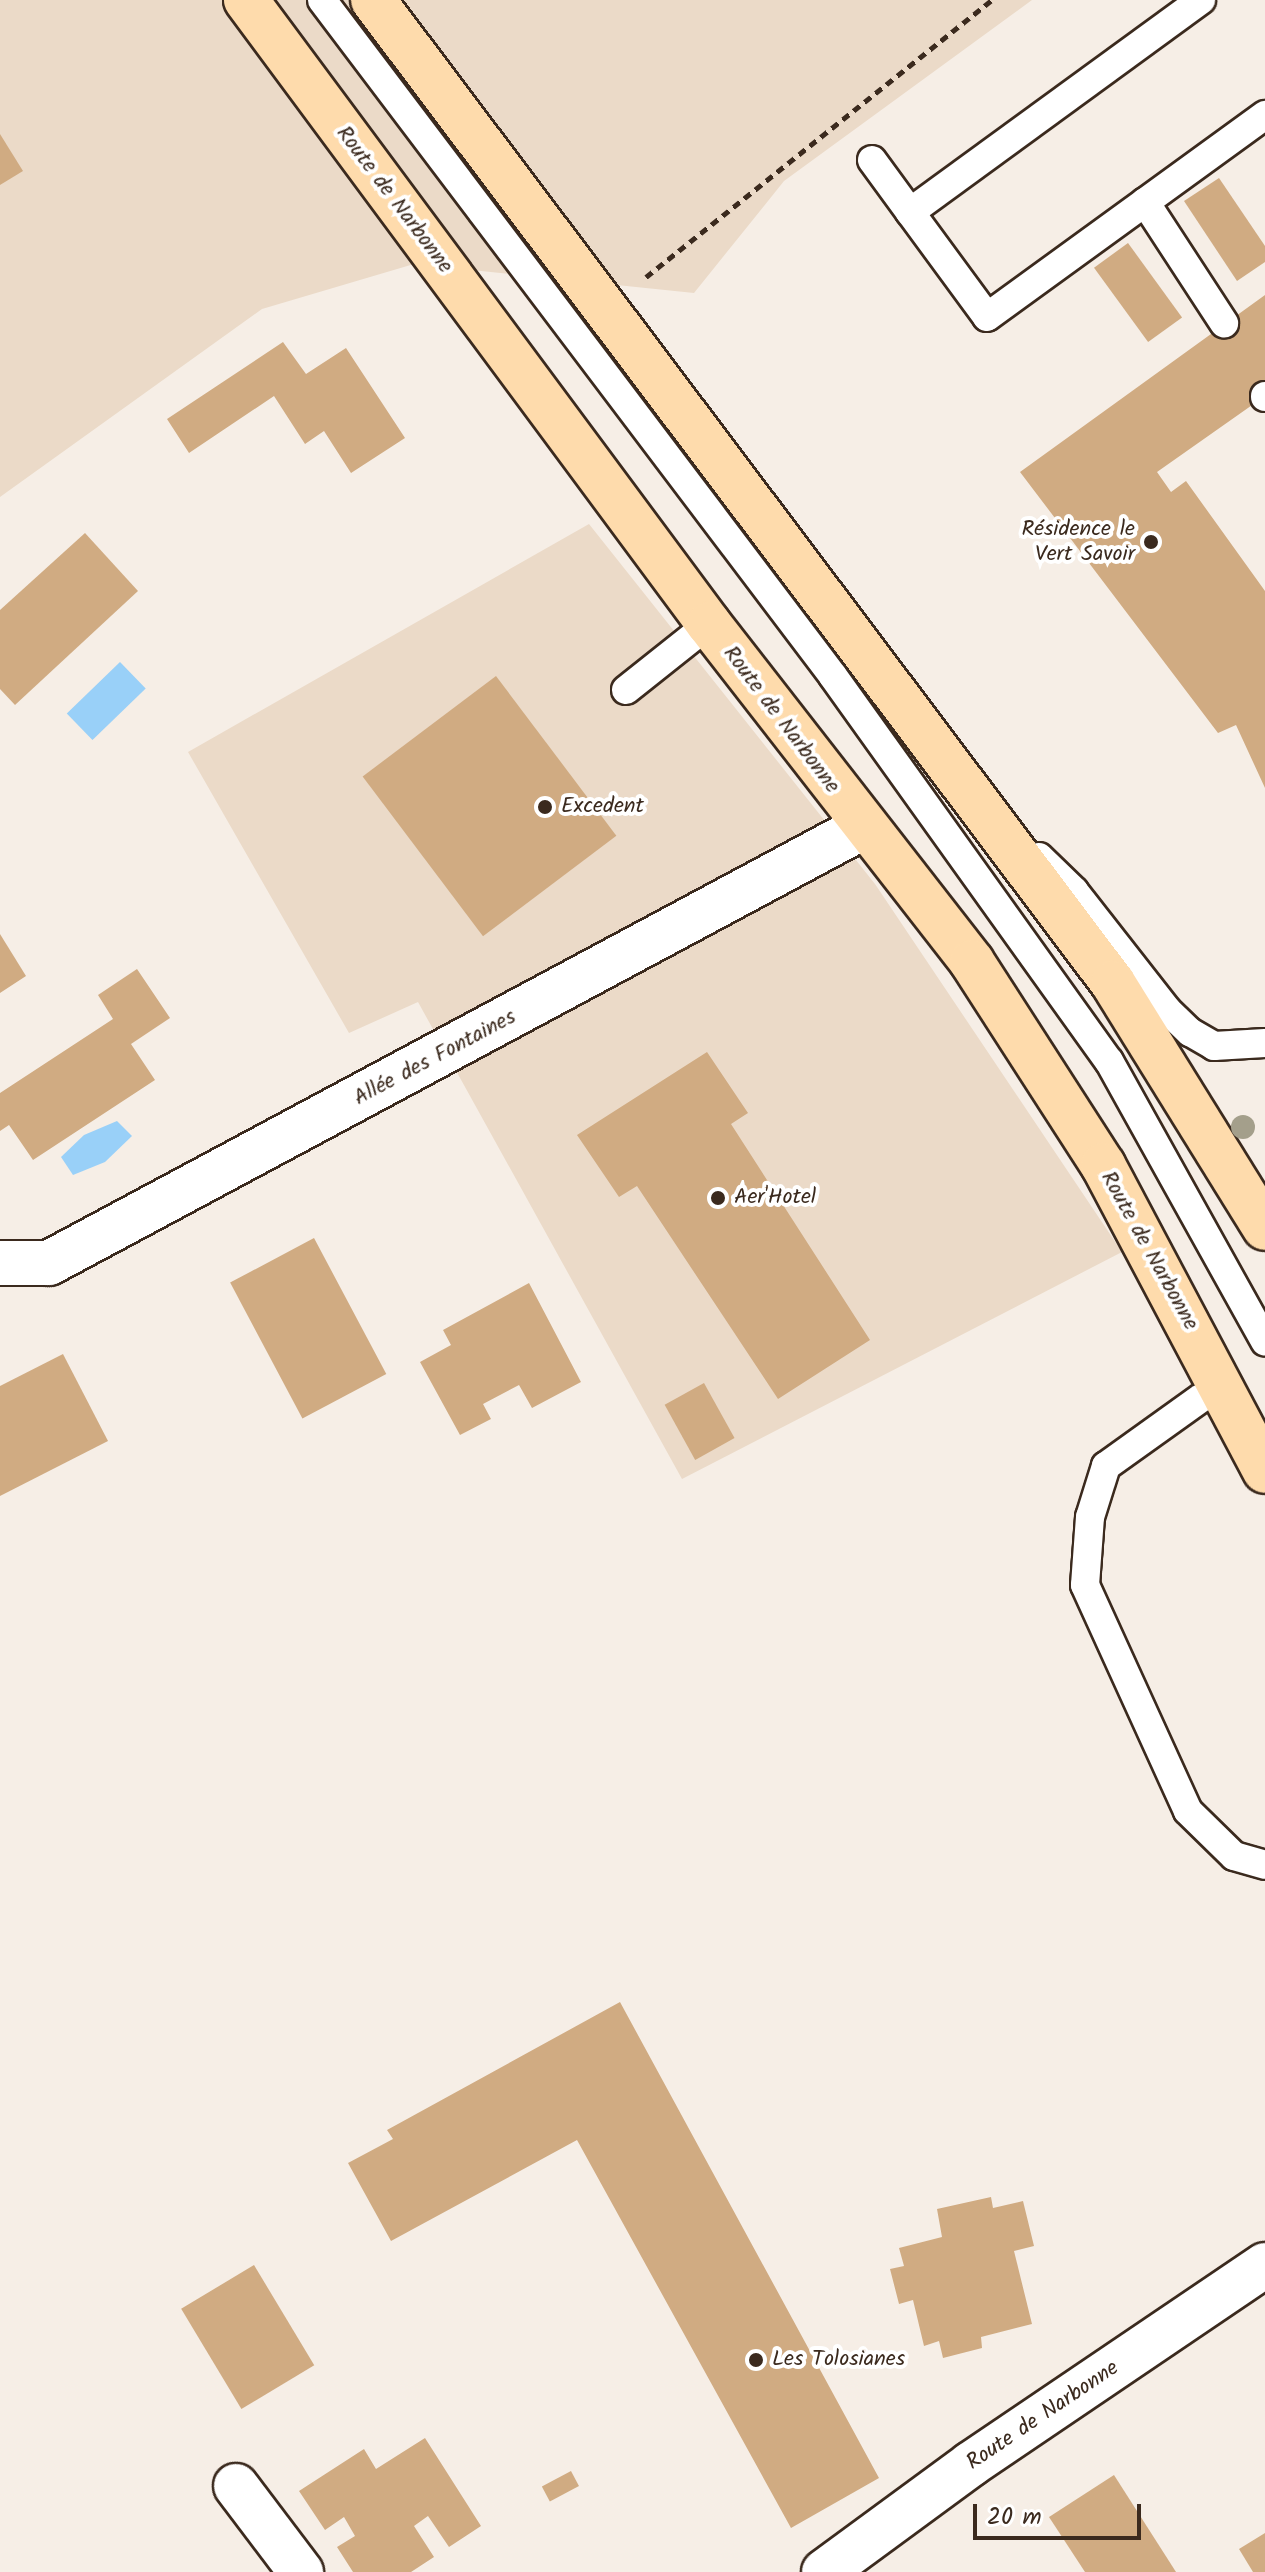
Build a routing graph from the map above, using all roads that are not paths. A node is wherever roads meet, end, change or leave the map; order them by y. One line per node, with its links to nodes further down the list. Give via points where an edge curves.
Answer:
1 (246, 0): 10 (main road, Route de Narbonne)
2 (322, 0): 17 (lane, via 833,676 1109,1061)
3 (373, 0): 12 (main road)
4 (1201, 0): 8 (lane)
5 (1265, 115): 7 (lane)
6 (872, 160): 8 (lane)
7 (1145, 202): 8 (lane, via 987,317); 9 (lane)
8 (910, 212)
9 (1224, 323)
10 (709, 624): 11 (lane); 13 (main road, Route de Narbonne)
11 (626, 690)
12 (975, 796): 14 (lane, via 1074,891 1190,1032 1214,1046); 15 (main road, via 1113,983)
13 (863, 827): 16 (street, Allée des Fontaines, via 49,1263); 19 (main road, Route de Narbonne, via 972,962 1103,1165)
14 (1265, 1043)
15 (1265, 1228)
16 (0, 1263)
17 (1265, 1341)
18 (1201, 1398): 20 (lane, via 1106,1466 1090,1517 1085,1585 1188,1811 1234,1856)
19 (1265, 1471)
20 (1265, 1865)
21 (1265, 2265): 24 (street, Route de Narbonne, via 971,2464)
22 (236, 2486): 23 (street)
23 (301, 2572)
24 (824, 2572)

